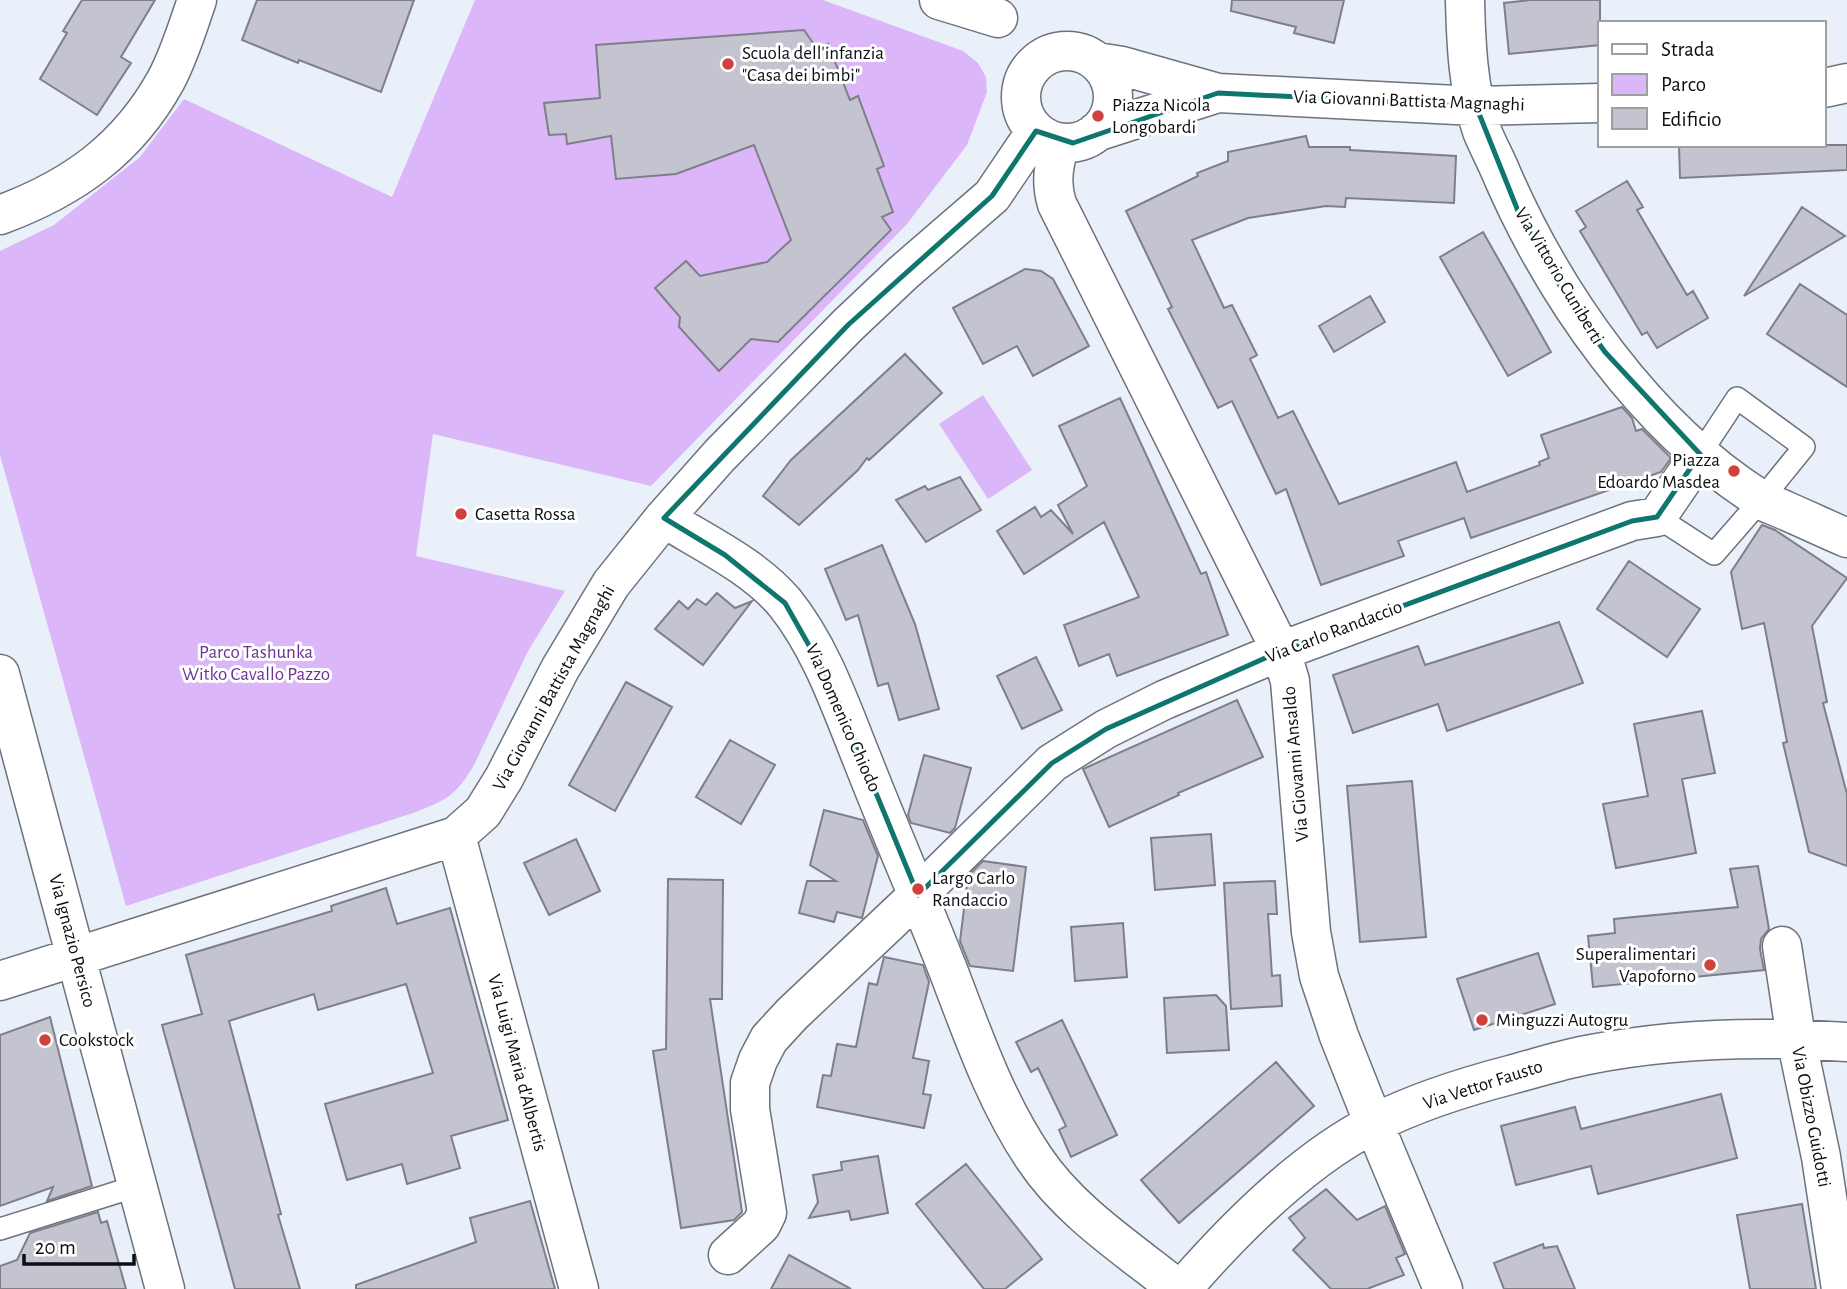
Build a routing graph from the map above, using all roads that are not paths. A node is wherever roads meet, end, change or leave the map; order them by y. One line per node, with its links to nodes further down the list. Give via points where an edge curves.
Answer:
1 (197, 0): 14 (street, via 167,78 126,137 74,180)
2 (939, 0): 4 (street)
3 (1465, 0): 11 (street, Via Vittorio Cuniberti)
4 (1000, 9): 6 (street)
5 (1097, 62): 6 (street, via 1082,53 1062,51); 9 (street, Via Giovanni Battista Magnaghi); 12 (street, via 1107,74 1113,96 1108,118)
6 (1034, 64): 13 (street, via 1025,76 1020,98 1026,119)
7 (1847, 83): 8 (street)
8 (1826, 88)
9 (1218, 93): 11 (street, Via Giovanni Battista Magnaghi); 12 (street, Via Giovanni Battista Magnaghi)
10 (1598, 103): 11 (street, Via Giovanni Battista Magnaghi)
11 (1476, 106): 15 (street, Via Vittorio Cuniberti, via 1482,131 1518,211 1569,300 1605,352)
12 (1096, 132): 13 (street, via 1073,143)
13 (1048, 137): 18 (street, Via Giovanni Battista Magnaghi, via 992,196 848,325); 20 (street, Via Giovanni Ansaldo, via 1057,204)
14 (0, 215)
15 (1700, 454): 16 (street, Via Vittorio Cuniberti); 16 (lane, via 1737,398 1804,447); 17 (street)
16 (1761, 500): 17 (lane, via 1714,554); 19 (street, Via Vittorio Cuniberti)
17 (1657, 517): 20 (street, Via Carlo Randaccio, via 1632,521)
18 (664, 519): 22 (street, Via Giovanni Battista Magnaghi, via 605,594 483,812); 23 (street, Via Domenico Chiodo, via 760,579 785,603 832,686)
19 (1847, 538)
20 (1281, 651): 23 (street, Via Carlo Randaccio, via 1143,709 1052,762); 29 (street, Via Giovanni Ansaldo, via 1290,681 1314,953 1328,1007)
21 (0, 674): 25 (street, Via Ignazio Persico)
22 (456, 836): 25 (street, Via Giovanni Battista Magnaghi); 34 (street, Via Luigi Maria d'Albertis)
23 (918, 895): 32 (street, via 769,1039 750,1083 766,1213 761,1225); 35 (street, via 1004,1109 1035,1159 1070,1203)
24 (1782, 946): 27 (street, Via Obizzo Guidotti)
25 (76, 957): 26 (street, Via Giovanni Battista Magnaghi); 30 (street, Via Ignazio Persico)
26 (0, 981)
27 (1796, 1038): 28 (street, Via Vettor Fausto); 29 (street, Via Vettor Fausto, via 1664,1043 1586,1055 1480,1083); 37 (street, Via Obizzo Guidotti, via 1821,1157)
28 (1847, 1042)
29 (1374, 1124): 35 (street, Via Vettor Fausto, via 1282,1188); 36 (street, Via Giovanni Ansaldo)
30 (137, 1186): 31 (lane); 33 (street, Via Ignazio Persico)
31 (0, 1229)
32 (728, 1255)
33 (165, 1289)
34 (579, 1289)
35 (1180, 1289)
36 (1443, 1289)
37 (1841, 1289)

